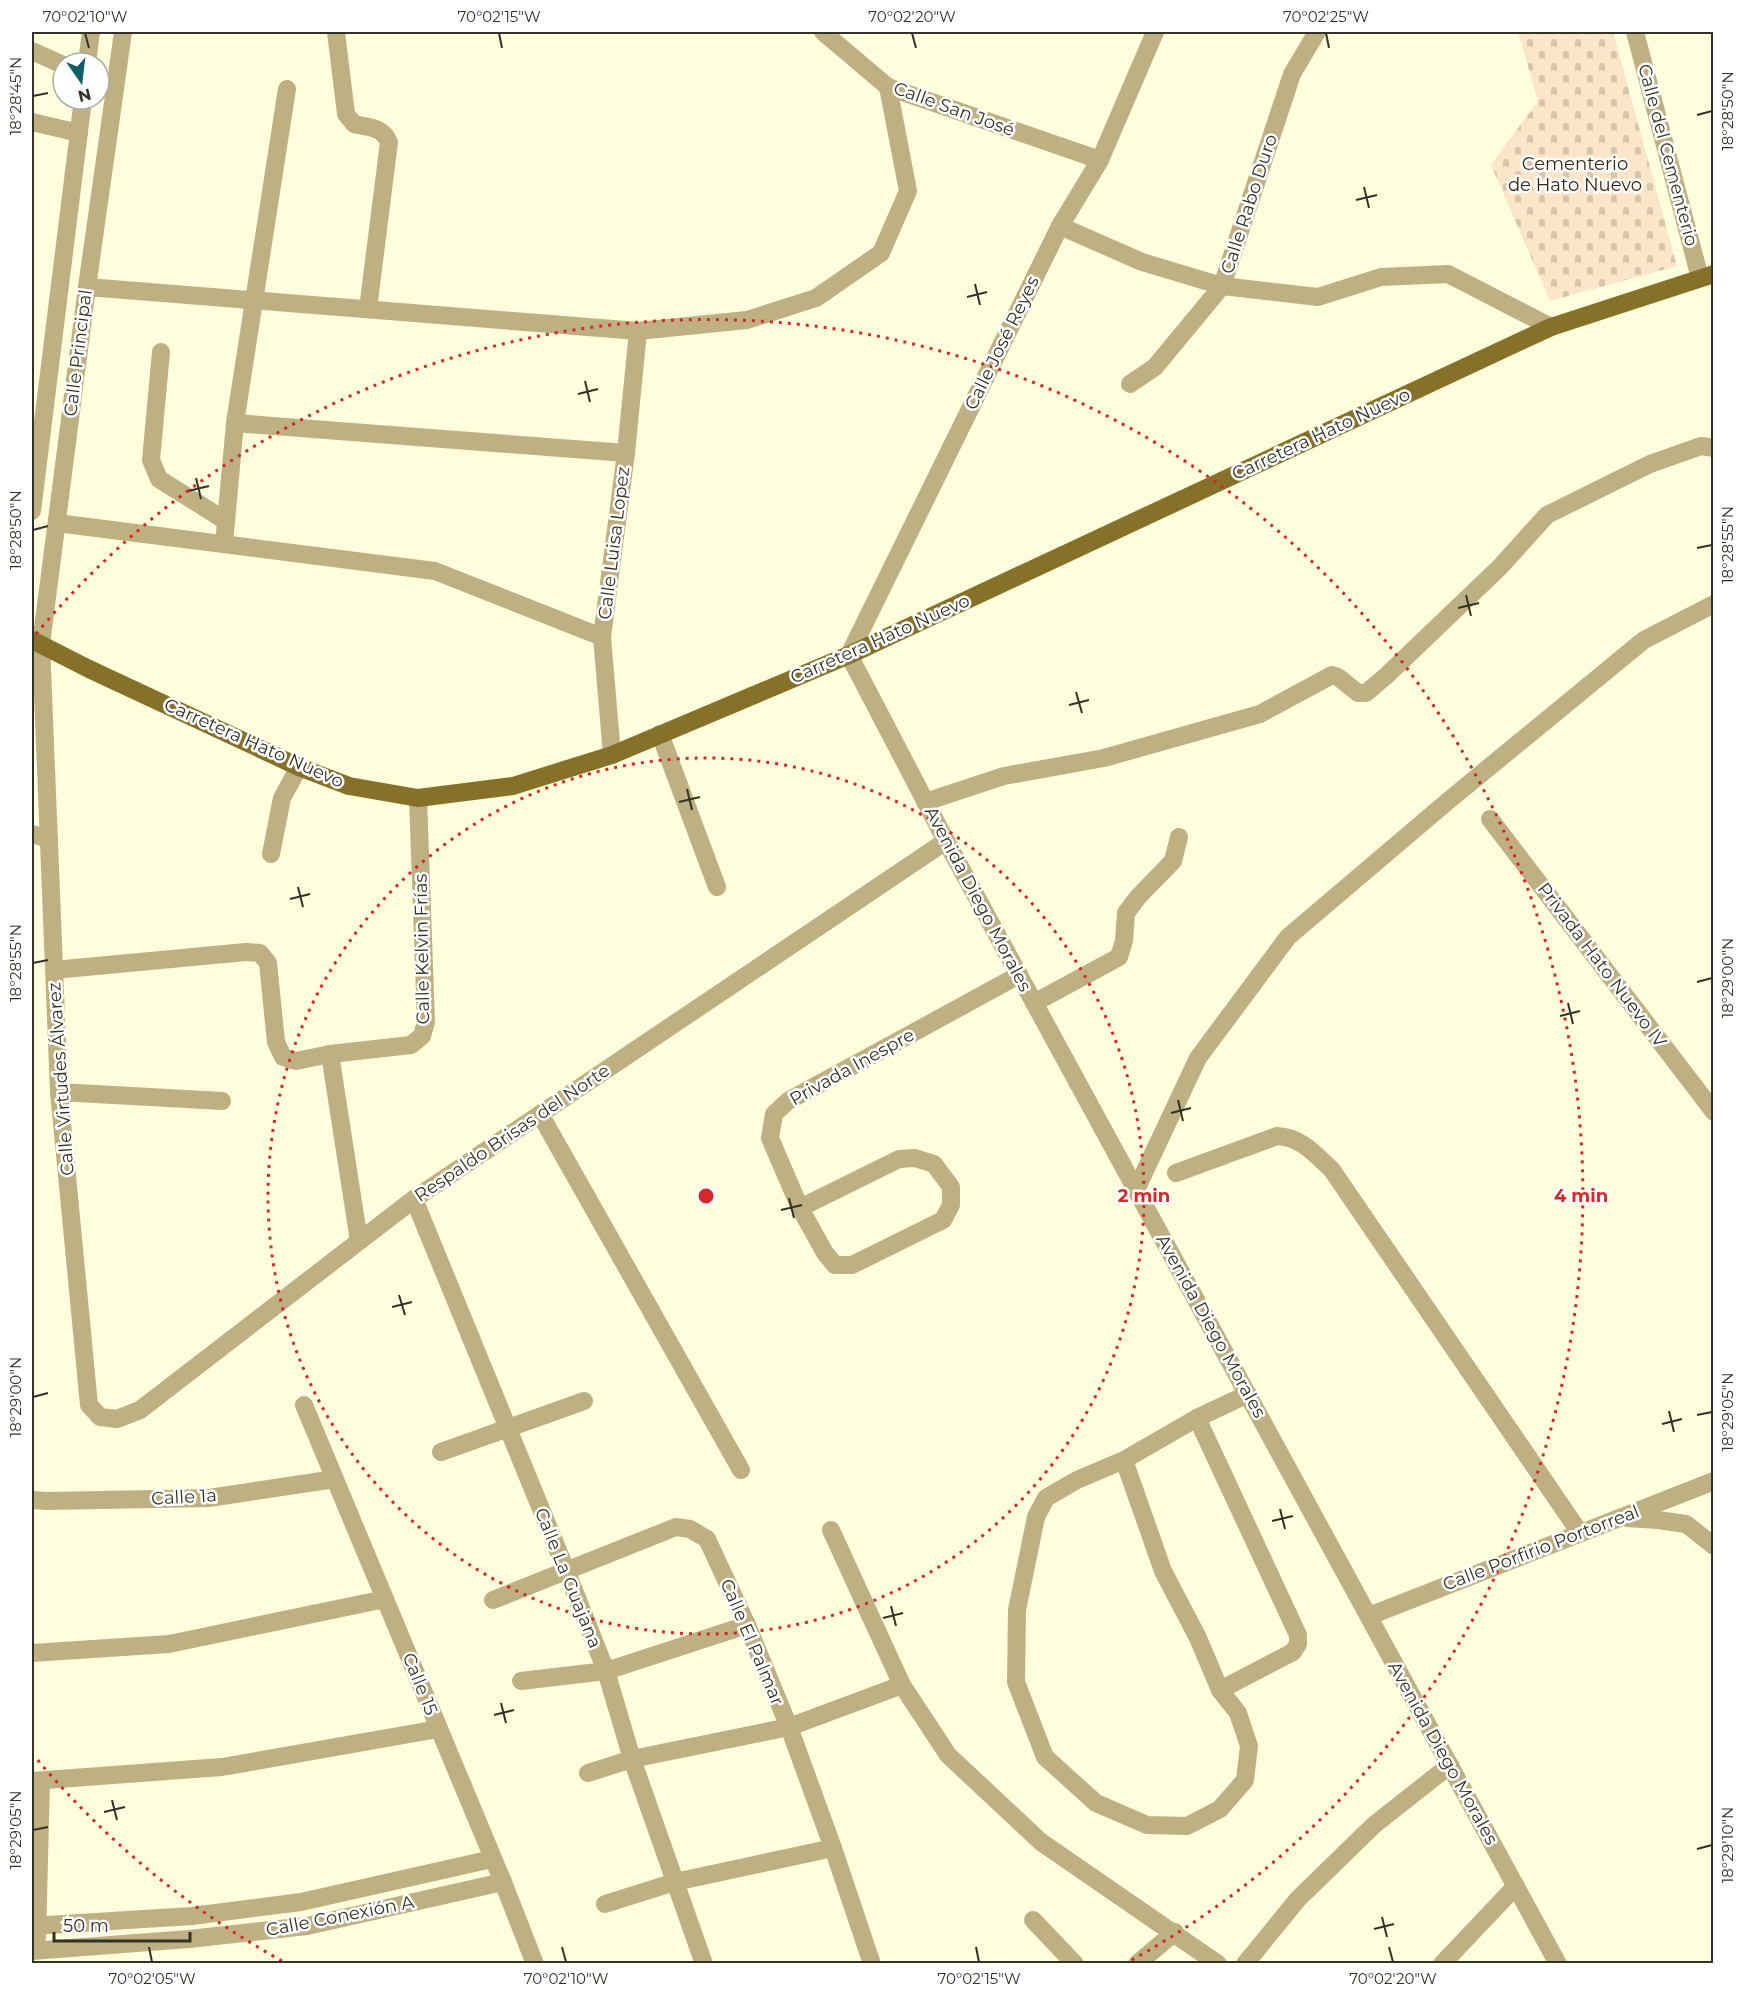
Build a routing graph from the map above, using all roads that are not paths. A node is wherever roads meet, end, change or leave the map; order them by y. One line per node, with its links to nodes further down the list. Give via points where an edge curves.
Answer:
1 (91, 32): 9 (street)
2 (123, 32): 20 (street, Calle Principal)
3 (336, 32): 22 (street, via 346,114 354,124 379,129 389,142)
4 (823, 32): 11 (street, Calle San José)
5 (1155, 32): 16 (street, Calle José Reyes)
6 (1317, 32): 19 (street, Calle Rabo Duro, via 1292,74)
7 (1635, 32): 18 (street, Calle del Cementerio)
8 (32, 51): 10 (street)
9 (89, 51)
10 (51, 60)
11 (888, 87): 16 (street, Calle San José); 24 (street, via 908,191 881,254 816,298 747,320)
12 (287, 89): 21 (street)
13 (82, 111): 15 (street, Calle Principal)
14 (32, 122): 15 (street)
15 (79, 133): 30 (street, Calle Principal)
16 (1100, 160): 17 (street, Calle José Reyes)
17 (1060, 226): 19 (street, via 1142,262); 37 (street, Calle José Reyes)
18 (1707, 276): 23 (main road, Carretera Hato Nuevo)
19 (1222, 286): 23 (street, via 1318,297 1381,277 1448,274); 26 (street, Calle Rabo Duro, via 1155,367)
20 (87, 287): 21 (street); 32 (street, Calle Principal)
21 (255, 300): 22 (street); 27 (street)
22 (368, 309): 24 (street)
23 (1551, 327): 37 (main road, Carretera Hato Nuevo)
24 (638, 331): 29 (street, Calle Luisa Lopez)
25 (161, 352): 31 (street, via 151,460 159,479)
26 (1130, 384)
27 (235, 423): 29 (street); 31 (street)
28 (1713, 448): 43 (street, via 1701,447 1650,464 1547,515 1500,567 1366,693 1358,693 1332,675 1260,714 1104,758 1004,776)
29 (626, 453): 35 (street, Calle Luisa Lopez)
30 (32, 511)
31 (226, 521): 33 (street)
32 (57, 523): 33 (street); 36 (street, Calle Principal)
33 (224, 544): 35 (street, via 435,571)
34 (1713, 604): 59 (street, via 1644,640 1288,938 1198,1058)
35 (602, 637): 40 (street, Calle Luisa Lopez)
36 (36, 642): 38 (street, Calle Principal); 41 (main road, Carretera Hato Nuevo); 45 (street, Calle Virtudes Álvarez)
37 (849, 655): 39 (main road, Carretera Hato Nuevo); 43 (street, Avenida Diego Morales)
38 (32, 674)
39 (660, 735): 40 (main road, Carretera Hato Nuevo); 49 (street)
40 (612, 754): 42 (main road, Carretera Hato Nuevo, via 513,786)
41 (298, 767): 42 (main road, Carretera Hato Nuevo, via 349,786); 48 (street, via 282,798)
42 (418, 798): 53 (street, Calle Kelvin Frías, via 426,1022 422,1035 411,1046)
43 (925, 802): 47 (street, Avenida Diego Morales)
44 (1490, 819): 56 (street, Privada Hato Nuevo IV)
45 (40, 837): 50 (street, Calle Virtudes Álvarez)
46 (1179, 837): 52 (street, via 1173,861 1126,913 1119,957)
47 (945, 841): 51 (street, Avenida Diego Morales); 57 (street, Respaldo Brisas del Norte)
48 (271, 854)
49 (717, 887)
50 (54, 970): 53 (street, Calle Kelvin Frías, via 260,953 268,963 276,1042 283,1057 296,1060); 54 (street, Calle Virtudes Álvarez)
51 (1019, 975): 52 (street, Avenida Diego Morales); 61 (street, Privada Inespre, via 788,1101 774,1114 770,1138)
52 (1034, 1003): 59 (street, Avenida Diego Morales)
53 (330, 1054): 62 (street)
54 (59, 1092): 55 (street); 65 (street, Calle Virtudes Álvarez)
55 (222, 1101)
56 (1713, 1112)
57 (540, 1114): 60 (street, Respaldo Brisas del Norte); 71 (street)
58 (1176, 1173): 77 (street, via 1277,1136 1289,1136 1305,1145 1332,1170)
59 (1136, 1190): 63 (street, Avenida Diego Morales)
60 (414, 1199): 62 (street, Respaldo Brisas del Norte); 68 (street, Calle La Guajana)
61 (800, 1208): 61 (street, Privada Inespre, via 835,1265 852,1265 943,1221 951,1206 951,1188 934,1164 915,1158 899,1159)
62 (359, 1241): 65 (street, Respaldo Brisas del Norte, via 140,1410 117,1419 100,1417)
63 (1248, 1394): 67 (street); 82 (street, Avenida Diego Morales)
64 (584, 1401): 68 (street)
65 (89, 1405)
66 (304, 1405): 72 (street, Calle 15)
67 (1197, 1418): 70 (street); 88 (street, via 1298,1635 1293,1652)
68 (508, 1428): 69 (street); 79 (street, Calle La Guajana)
69 (441, 1452)
70 (1124, 1460): 88 (street, via 1164,1571); 88 (street, via 1046,1498 1036,1517 1017,1610 1016,1682 1045,1757 1096,1803 1147,1825 1187,1826 1220,1809 1245,1780 1249,1746 1238,1713)
71 (741, 1470)
72 (335, 1479): 74 (street, Calle 1a, via 209,1498); 80 (street, Calle 15)
73 (1713, 1481): 75 (street, Calle Porfirio Portorreal)
74 (32, 1500)
75 (1620, 1517): 77 (street, Calle Porfirio Portorreal); 78 (street, via 1686,1524)
76 (831, 1530): 87 (street)
77 (1580, 1533): 82 (street, Calle Porfirio Portorreal)
78 (1713, 1545)
79 (566, 1570): 81 (street, Calle El Palmar); 83 (street, Calle El Palmar, via 676,1527 690,1529 707,1539); 85 (street, Calle La Guajana)
80 (385, 1599): 84 (street, via 169,1644); 90 (street, Calle 15)
81 (493, 1600)
82 (1369, 1616): 92 (street, Avenida Diego Morales)
83 (747, 1625): 85 (street); 89 (street, Calle El Palmar)
84 (32, 1653)
85 (606, 1671): 86 (street); 91 (street, Calle La Guajana)
86 (521, 1681)
87 (902, 1685): 89 (street); 105 (street, via 948,1755 1041,1842)
88 (1220, 1690)
89 (789, 1727): 91 (street); 95 (street, Calle El Palmar)
90 (438, 1729): 94 (street, via 222,1767); 96 (street, Calle 15)
91 (632, 1759): 93 (street); 98 (street, Calle La Guajana)
92 (1450, 1765): 99 (street, Avenida Diego Morales); 113 (street, via 1374,1825 1307,1891)
93 (588, 1773)
94 (36, 1781): 103 (street)
95 (833, 1848): 98 (street); 109 (street, Calle El Palmar)
96 (492, 1859): 97 (street, Calle 15); 100 (street, Calle Conexión A)
97 (503, 1882): 104 (street, Calle Conexión A); 107 (street, Calle 15)
98 (675, 1882): 101 (street); 108 (street, Calle La Guajana)
99 (1516, 1886): 114 (street); 115 (street, Avenida Diego Morales)
100 (301, 1902): 103 (street, Calle Conexión A, via 192,1916); 104 (street)
101 (605, 1904)
102 (1033, 1920): 110 (street)
103 (34, 1926): 106 (street)
104 (307, 1926): 106 (street, Calle Conexión A)
105 (1174, 1932): 111 (street); 112 (street)
106 (36, 1955)
107 (535, 1964)
108 (704, 1964)
109 (872, 1964)
110 (1075, 1964)
111 (1137, 1964)
112 (1218, 1964)
113 (1245, 1964)
114 (1442, 1964)
115 (1558, 1964)

